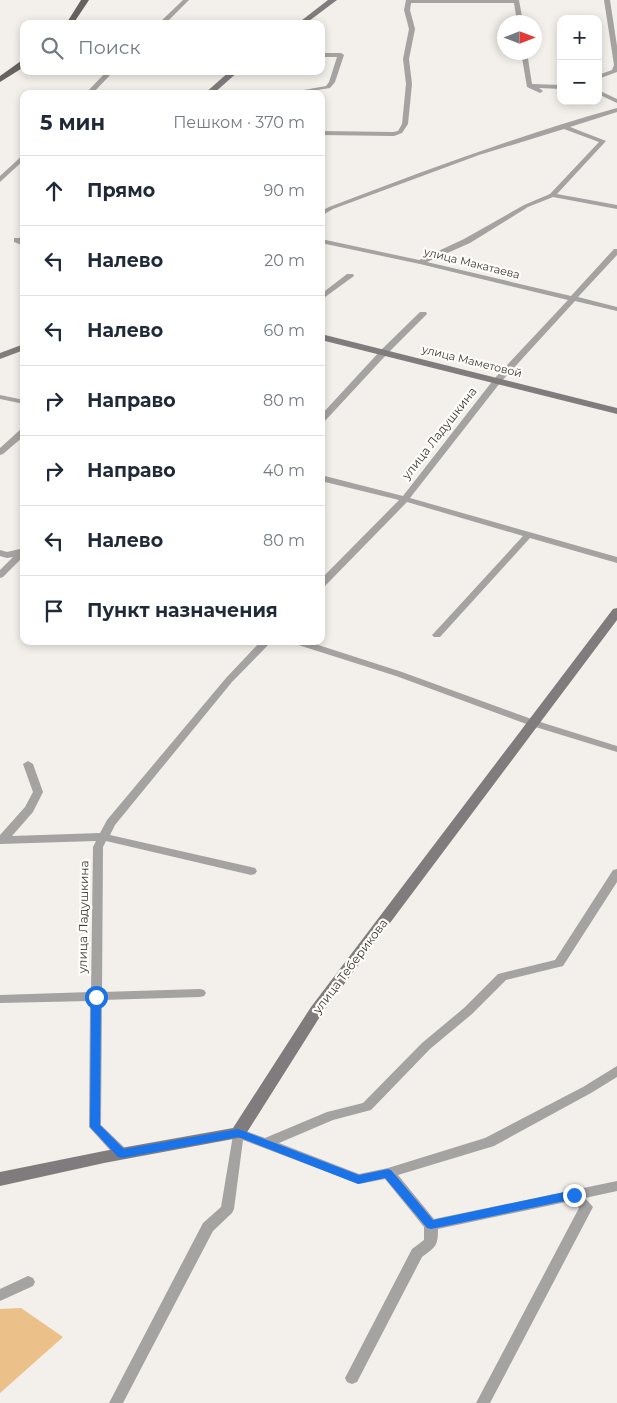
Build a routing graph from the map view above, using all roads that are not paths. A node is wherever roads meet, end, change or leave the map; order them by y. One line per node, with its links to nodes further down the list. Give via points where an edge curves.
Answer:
1 (85, 0): 10 (main road)
2 (186, 0): 11 (street)
3 (333, 0): 12 (street)
4 (409, 0): 6 (street); 30 (street, via 407,10 412,29 406,60 409,84 400,132)
5 (607, 0): 8 (street)
6 (516, 1): 7 (street)
7 (519, 15)
8 (609, 17): 9 (street); 18 (street, via 616,65 615,71)
9 (617, 17)
10 (72, 20)
11 (165, 20)
12 (306, 20)
13 (325, 55): 24 (street, via 341,55 332,82 328,87)
14 (525, 60): 20 (street)
15 (20, 66): 19 (main road)
16 (107, 75): 22 (street)
17 (231, 75): 23 (street)
18 (602, 76)
19 (0, 80)
20 (529, 86): 21 (street); 25 (street)
21 (557, 87)
22 (92, 90)
23 (213, 90)
24 (312, 90)
25 (540, 91)
26 (602, 94): 27 (street)
27 (617, 100)
28 (617, 110): 29 (street)
29 (562, 126): 33 (street, via 603,141); 35 (street, via 477,154)
30 (325, 133)
31 (20, 160): 32 (street)
32 (0, 180)
33 (552, 195): 34 (street); 38 (street)
34 (617, 207)
35 (325, 212)
36 (325, 242): 38 (street, улица Макатаева)
37 (617, 251): 41 (street, улица Ладушкина)
38 (420, 262): 41 (street, улица Макатаева)
39 (350, 276): 40 (street)
40 (325, 295)
41 (574, 298): 42 (street, улица Макатаева); 48 (street, улица Ладушкина)
42 (617, 309)
43 (423, 314): 46 (street)
44 (325, 338): 46 (street, улица Маметовой)
45 (20, 348): 47 (street)
46 (384, 352): 48 (street, улица Маметовой); 52 (street)
47 (0, 356)
48 (498, 380): 51 (street, улица Маметовой); 56 (street, улица Ладушкина)
49 (0, 398): 50 (street)
50 (20, 401)
51 (617, 411)
52 (325, 416)
53 (20, 434): 54 (street)
54 (0, 452)
55 (325, 479): 56 (street)
56 (405, 499): 57 (street); 63 (street, улица Ладушкина)
57 (529, 534): 61 (street); 65 (street)
58 (0, 553): 59 (street)
59 (20, 553)
60 (20, 555): 62 (street)
61 (617, 560)
62 (0, 575)
63 (325, 581)
64 (617, 612): 68 (street, улица Теберикова)
65 (437, 635)
66 (263, 645): 71 (street, улица Ладушкина, via 229,680 111,823)
67 (308, 645): 68 (street)
68 (533, 723): 69 (street); 79 (street, улица Теберикова, via 316,1011)
69 (617, 749)
70 (28, 764): 72 (street, via 38,792 29,809)
71 (103, 837): 72 (street); 73 (street); 76 (street, улица Ладушкина, via 98,848)
72 (1, 840)
73 (251, 871)
74 (617, 873): 80 (street, via 560,963 502,977 426,1046 367,1107 331,1116)
75 (200, 993): 76 (street)
76 (96, 997): 77 (street); 81 (street, улица Ладушкина, via 95,1127)
77 (0, 999)
78 (617, 1071): 82 (street, via 489,1142)
79 (238, 1133): 80 (street); 81 (street); 90 (street, via 227,1209 208,1228)
80 (267, 1143): 82 (street, via 358,1179)
81 (122, 1154): 83 (street)
82 (388, 1173): 86 (street)
83 (0, 1179)
84 (617, 1186): 85 (street)
85 (574, 1195): 86 (street); 91 (street, via 586,1207)
86 (431, 1224): 89 (street, via 431,1242 417,1253)
87 (28, 1282): 88 (street)
88 (0, 1295)
89 (352, 1378)
90 (116, 1403)
91 (483, 1403)

